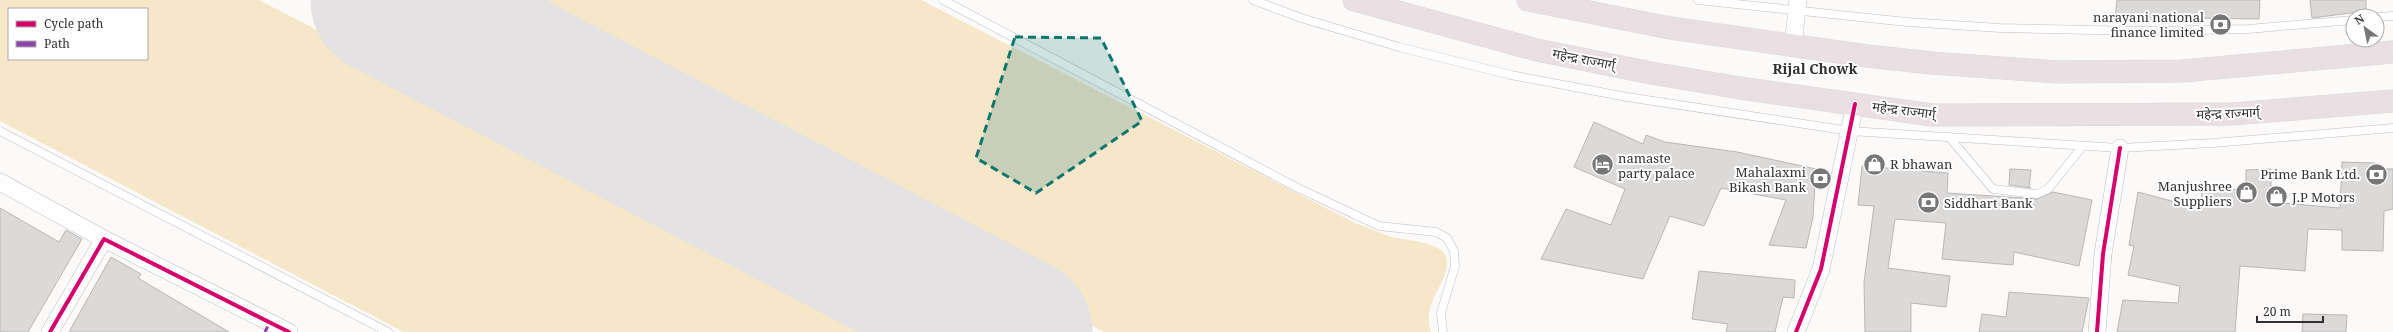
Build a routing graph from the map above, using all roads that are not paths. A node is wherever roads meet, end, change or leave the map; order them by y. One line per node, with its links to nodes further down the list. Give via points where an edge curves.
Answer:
1 (943, 0): 23 (lane, via 1289,183 1379,226 1436,232 1447,238 1454,251 1456,266 1441,313)
2 (1253, 0): 14 (lane, via 1301,18 1399,47 1511,75 1627,97)
3 (1354, 0): 11 (highway, महेन्द्र राज्मार्ग्, via 1544,51 1740,88)
4 (1528, 0): 8 (highway, via 1670,28)
5 (1698, 0): 6 (lane)
6 (1798, 6): 7 (lane, via 2000,28 2133,31 2248,29); 8 (street)
7 (2345, 21)
8 (1793, 46): 9 (highway, via 1932,64 2058,72 2182,71)
9 (2393, 52)
10 (2393, 101): 11 (highway, महेन्द्र राज्मार्ग्, via 2224,114 1932,115)
11 (1855, 104): 14 (street)
12 (2393, 128): 17 (lane)
13 (0, 131): 22 (lane)
14 (1850, 131): 15 (lane); 24 (street, via 1821,269)
15 (1949, 137): 16 (lane); 16 (lane, via 1993,189 2037,194 2048,189)
16 (2083, 146): 17 (lane)
17 (2120, 148): 25 (street, via 2102,254)
18 (0, 182): 19 (street)
19 (104, 238): 20 (street); 21 (street)
20 (50, 332)
21 (289, 332)
22 (388, 332)
23 (1443, 332)
24 (1796, 332)
25 (2097, 332)

